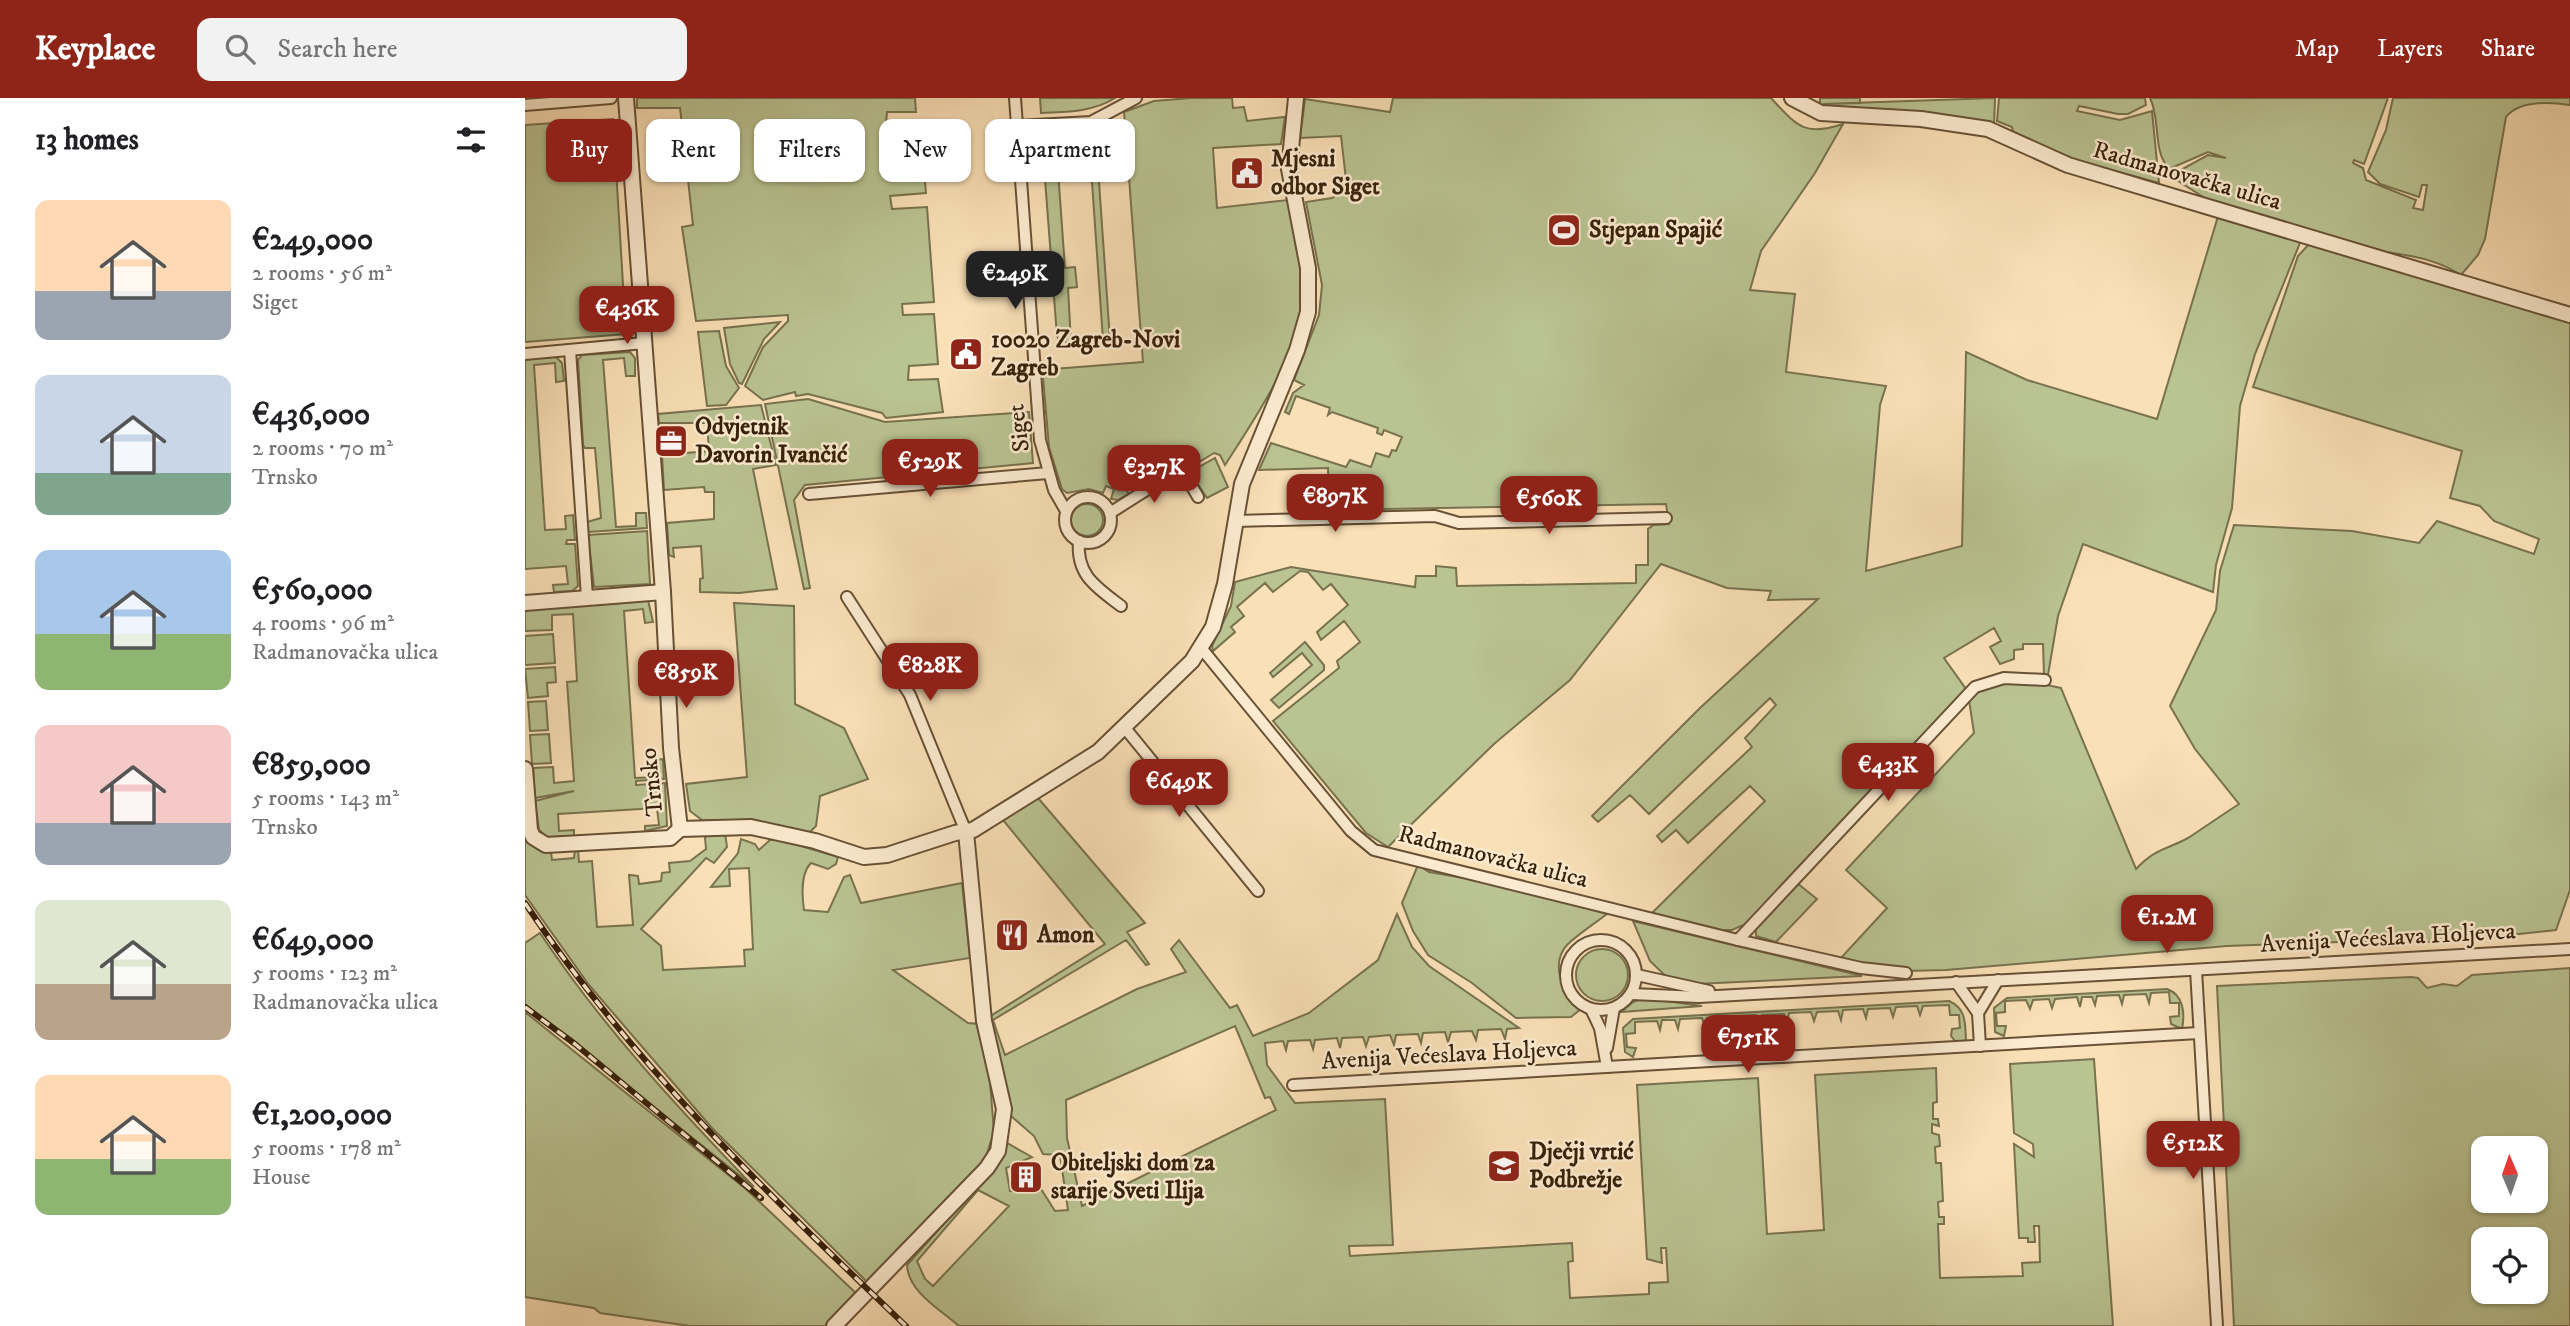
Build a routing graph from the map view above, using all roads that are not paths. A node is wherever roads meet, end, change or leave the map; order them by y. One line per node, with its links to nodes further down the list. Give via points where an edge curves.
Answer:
1 (611, 98): 7 (street)
2 (626, 98): 12 (street, Trnsko)
3 (1015, 98): 8 (street, Siget)
4 (1136, 98): 9 (street)
5 (1296, 98): 21 (street, via 1289,169 1308,268 1308,312 1248,468)
6 (1793, 98): 11 (street, Radmanovačka ulica, via 1821,113 1921,118 1997,131 2068,165)
7 (525, 105)
8 (1016, 119)
9 (1097, 119)
10 (1021, 182): 15 (street, Siget, via 1040,440)
11 (2570, 315)
12 (645, 343): 13 (street); 23 (street, Trnsko)
13 (569, 350): 14 (street); 24 (street)
14 (525, 354)
15 (1048, 473): 16 (street); 18 (street, Siget)
16 (809, 494)
17 (1198, 497): 19 (street, via 1181,468)
18 (1066, 511): 19 (street, via 1076,500 1091,497); 22 (street, via 1065,527)
19 (1110, 513): 22 (street, via 1111,525 1103,537 1089,543)
20 (1666, 518): 21 (street, via 1459,523 1435,516)
21 (1235, 521): 28 (street, via 1219,611)
22 (1079, 541): 27 (street, via 1084,576)
23 (663, 592): 24 (street); 32 (street, Trnsko)
24 (587, 597): 26 (street)
25 (847, 597): 33 (street, via 910,695)
26 (525, 603)
27 (1121, 606)
28 (1202, 649): 30 (street); 35 (street, Radmanovačka ulica, via 1351,831 1374,850)
29 (2045, 680): 35 (street, via 2004,678 1975,687)
30 (1125, 728): 33 (street, via 1070,772); 34 (street)
31 (525, 769): 32 (street, Trnsko, via 530,830 546,845 670,838)
32 (680, 829): 33 (street, via 751,827 864,857 887,855)
33 (966, 832): 52 (street, via 984,1021 1002,1094 1002,1139 986,1168)
34 (1258, 891)
35 (1738, 940): 38 (street, Radmanovačka ulica, via 1861,968)
36 (2570, 949): 37 (street, Avenija Većeslava Holjevca)
37 (2196, 970): 40 (street, Avenija Većeslava Holjevca); 47 (street)
38 (1906, 973)
39 (1637, 975): 42 (street, Avenija Većeslava Holjevca); 43 (street); 45 (street, via 1635,963 1620,944 1597,939 1585,943 1569,960 1567,984 1580,1003)
40 (1998, 980): 41 (street, Avenija Većeslava Holjevca); 46 (street)
41 (1956, 982): 42 (street, Avenija Većeslava Holjevca); 46 (street)
42 (1730, 993): 43 (street, Avenija Većeslava Holjevca, via 1699,997)
43 (1632, 994): 44 (street)
44 (1614, 1008): 45 (street); 49 (street, Avenija Većeslava Holjevca)
45 (1591, 1009): 49 (street, Avenija Većeslava Holjevca)
46 (1978, 1013): 48 (street)
47 (2199, 1033): 48 (street, Avenija Većeslava Holjevca); 53 (street)
48 (1980, 1046): 50 (street, Avenija Većeslava Holjevca)
49 (1606, 1054): 50 (street, Avenija Većeslava Holjevca)
50 (1607, 1067): 51 (street, Avenija Većeslava Holjevca)
51 (1293, 1085)
52 (834, 1326)
53 (2217, 1326)

